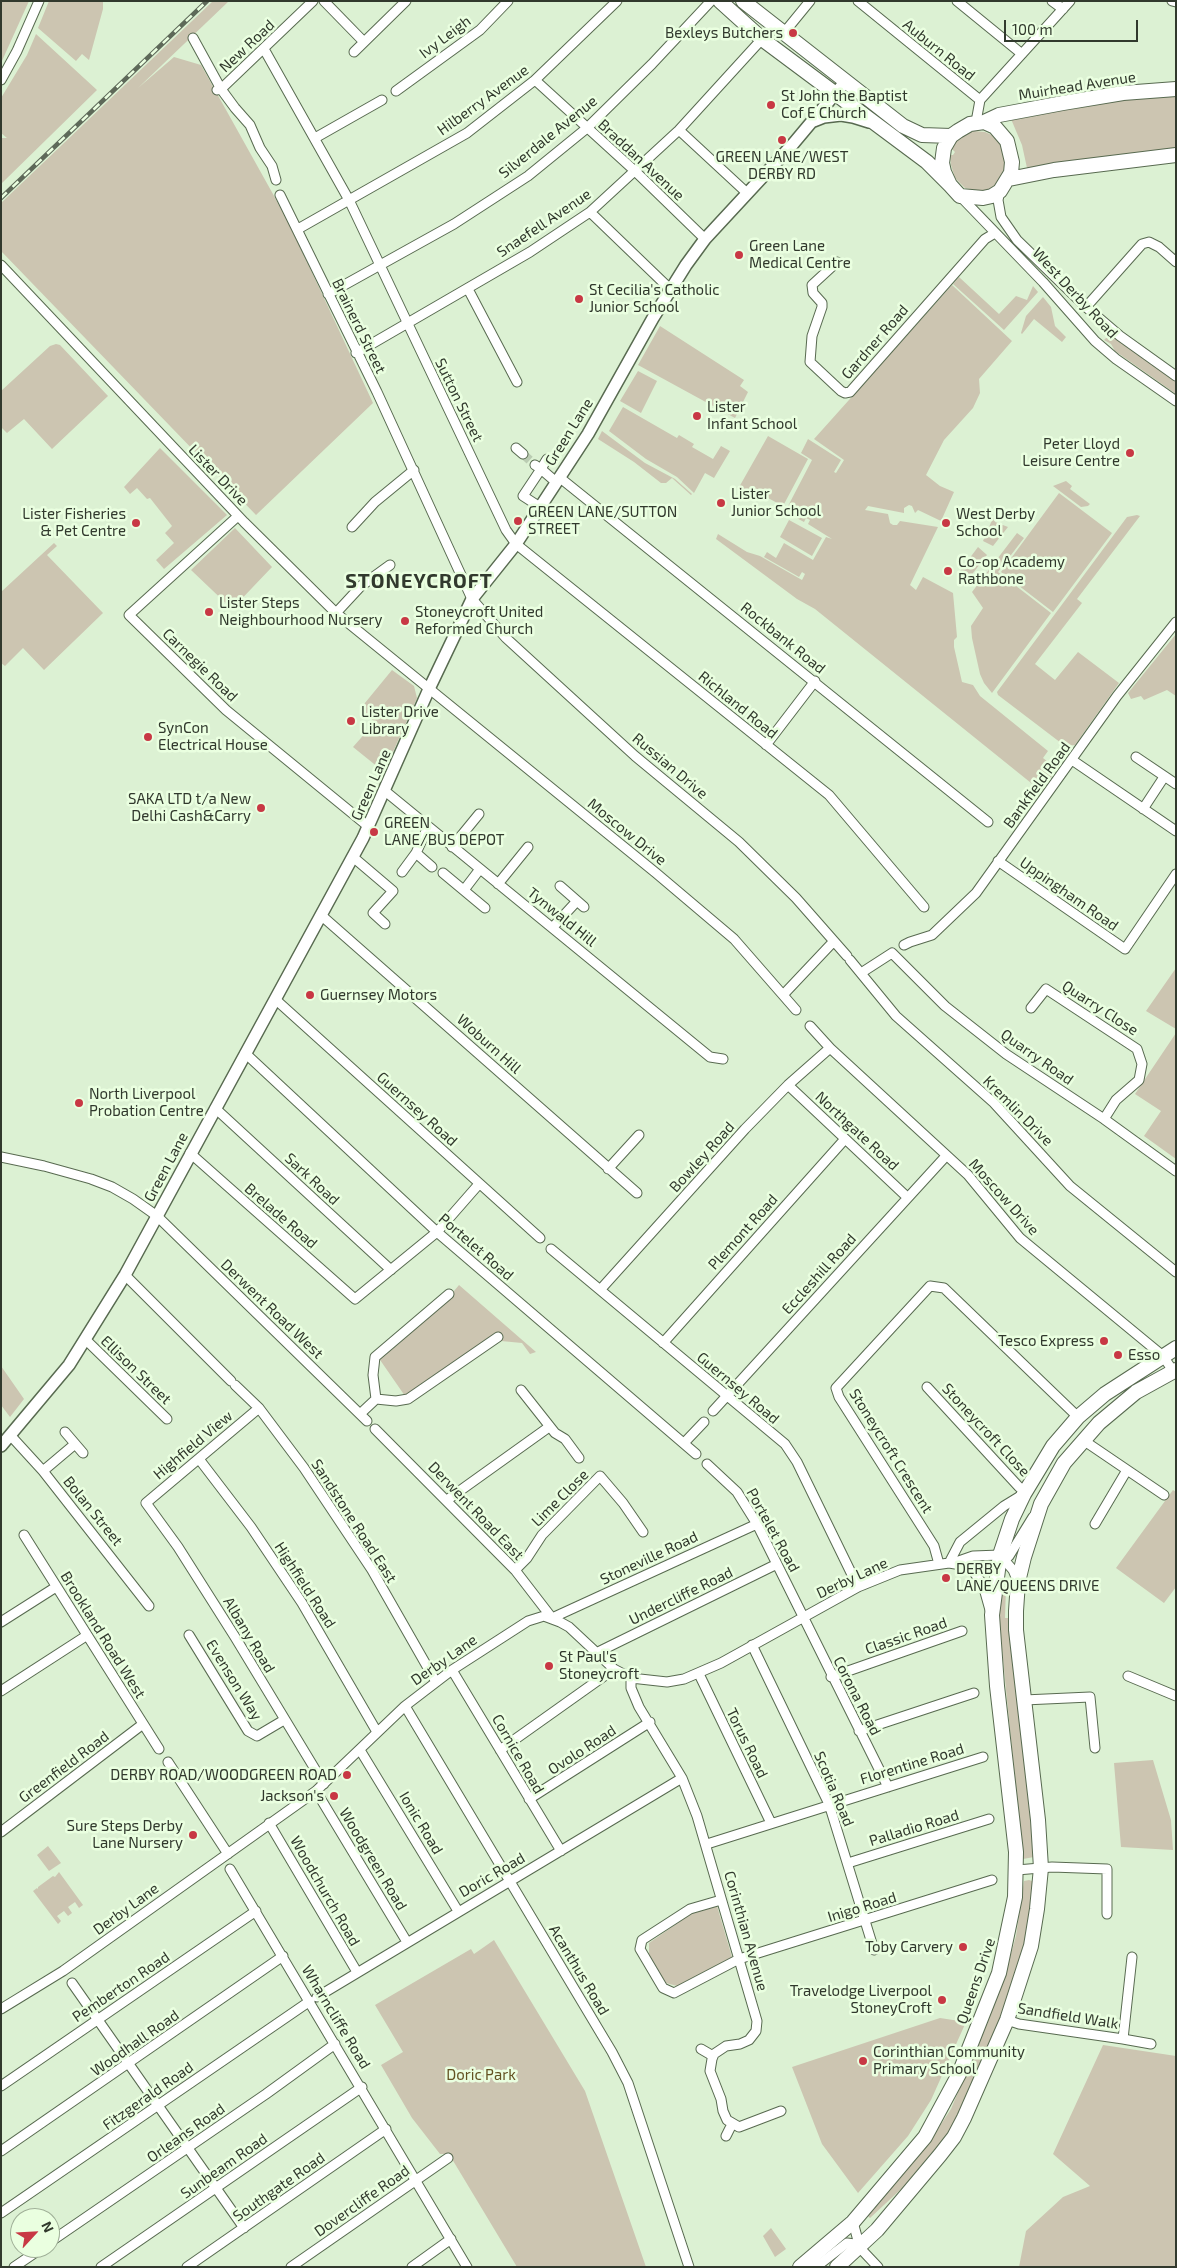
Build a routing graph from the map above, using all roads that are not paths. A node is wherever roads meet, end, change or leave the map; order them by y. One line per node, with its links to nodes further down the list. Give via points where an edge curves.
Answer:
1 (39, 1): 22 (street)
2 (313, 1): 19 (street, New Road)
3 (324, 1): 18 (street)
4 (406, 1): 18 (street)
5 (508, 1): 27 (street, Ivy Leigh, via 480,30)
6 (617, 1): 23 (street, Hilberry Avenue)
7 (743, 1): 15 (highway)
8 (810, 1): 15 (street)
9 (858, 1): 30 (street, Auburn Road)
10 (957, 1): 21 (street)
11 (1052, 1): 14 (street)
12 (1070, 1): 14 (street)
13 (711, 2): 17 (highway); 34 (street, Silverdale Avenue)
14 (1063, 10): 21 (street)
15 (783, 34): 24 (highway)
16 (193, 38): 25 (street, New Road)
17 (762, 39): 28 (highway); 35 (street, Snaefell Avenue)
18 (364, 42): 20 (street)
19 (264, 49): 25 (street, New Road); 37 (street)
20 (354, 52)
21 (1022, 54): 30 (street)
22 (1, 80)
23 (535, 80): 34 (street, Braddan Avenue); 47 (street, Hilberry Avenue, via 467,133)
24 (845, 82): 28 (main road, Green Lane); 36 (highway, via 908,130 930,136)
25 (219, 89): 41 (street, via 250,125)
26 (1176, 89): 32 (highway, Muirhead Avenue, via 1063,102)
27 (396, 91)
28 (836, 96): 31 (main road, Green Lane); 33 (highway)
29 (382, 100): 37 (street)
30 (980, 100): 32 (street)
31 (813, 122): 33 (main road, via 841,115); 44 (main road, Green Lane)
32 (980, 122): 36 (highway, via 964,126); 40 (highway, via 995,128 1006,141 1012,162)
33 (874, 124): 42 (highway, via 926,162)
34 (586, 128): 39 (street, Braddan Avenue); 54 (street, Silverdale Avenue, via 528,176 454,224)
35 (679, 130): 39 (street, Snaefell Avenue); 44 (street)
36 (951, 136): 42 (highway, via 944,148 942,163)
37 (315, 138): 47 (street)
38 (1176, 155): 40 (highway, via 1064,168)
39 (636, 172): 48 (street, Snaefell Avenue); 51 (street, Braddan Avenue)
40 (1009, 179): 43 (highway)
41 (276, 180)
42 (950, 185): 46 (highway)
43 (1000, 191): 46 (highway, via 983,198); 59 (street, West Derby Road, via 999,209 1007,227)
44 (747, 193): 51 (main road, Green Lane)
45 (280, 195): 49 (street, Brainerd Street)
46 (960, 196): 50 (street, West Derby Road)
47 (349, 200): 49 (street, Hilberry Avenue); 54 (street, Sutton Street)
48 (590, 212): 56 (street, Snaefell Avenue); 57 (street)
49 (298, 229): 58 (street, Brainerd Street)
50 (995, 233): 55 (street, Gardner Road, via 984,239 846,393 810,362 812,336 822,307 813,294 812,285); 64 (street, West Derby Road, via 1095,341)
51 (705, 240): 57 (main road, Green Lane)
52 (1176, 262): 59 (street, via 1159,247 1149,242 1142,244)
53 (1, 265): 70 (street, Lister Drive)
54 (380, 266): 58 (street, Silverdale Avenue); 60 (street, Sutton Street)
55 (835, 268)
56 (468, 289): 60 (street, Snaefell Avenue); 63 (street)
57 (670, 289): 68 (main road, Green Lane, via 594,424)
58 (328, 294): 61 (street, Brainerd Street)
59 (1086, 308): 62 (street, West Derby Road)
60 (407, 325): 61 (street, Snaefell Avenue); 72 (street, Sutton Street, via 506,530)
61 (356, 352): 67 (street, Brainerd Street)
62 (1176, 376)
63 (517, 382)
64 (1176, 401)
65 (547, 459): 66 (street)
66 (538, 467): 68 (street, Rockbank Road); 69 (street, via 523,496)
67 (414, 470): 71 (street, via 375,502); 74 (street, Brainerd Street)
68 (558, 480): 69 (main road, Green Lane); 77 (street, Rockbank Road)
69 (540, 507): 72 (main road, Green Lane)
70 (238, 516): 75 (street, Lister Drive); 88 (street, Carnegie Road, via 128,615 226,710)
71 (352, 527)
72 (516, 544): 74 (main road, Green Lane); 79 (street, Richland Road)
73 (390, 565): 75 (street, via 371,577)
74 (472, 599): 78 (main road, Green Lane); 109 (street, Russian Drive, via 510,642 635,756 739,842)
75 (336, 613): 78 (street, Lister Drive)
76 (1176, 622): 81 (street, Bankfield Road)
77 (815, 681): 79 (street); 87 (street, Rockbank Road)
78 (429, 689): 84 (main road, Green Lane); 113 (street, Moscow Drive, via 734,939)
79 (766, 745): 104 (street, Richland Road, via 832,799)
80 (1136, 757): 82 (street)
81 (1072, 760): 85 (street); 95 (street, Bankfield Road)
82 (1164, 776): 83 (street); 85 (street)
83 (1176, 784)
84 (385, 791): 88 (main road, Green Lane); 89 (street, Tynwald Hill)
85 (1143, 809): 90 (street)
86 (480, 814): 91 (street)
87 (988, 822)
88 (368, 827): 94 (main road, Green Lane)
89 (428, 827): 91 (street, Tynwald Hill); 93 (street)
90 (1176, 831)
91 (452, 847): 97 (street, Tynwald Hill)
92 (528, 847): 101 (street)
93 (416, 853): 96 (street); 98 (street)
94 (353, 857): 106 (main road, Green Lane); 107 (street, via 393,891 373,913)
95 (998, 861): 100 (street, Uppingham Road, via 1125,949); 110 (street, Bankfield Road, via 976,893 941,928)
96 (432, 867)
97 (480, 869): 101 (street, Tynwald Hill); 103 (street)
98 (402, 872)
99 (443, 873): 103 (street)
100 (1176, 874)
101 (498, 884): 108 (street, Tynwald Hill)
102 (560, 886): 108 (street, via 580,904)
103 (464, 890): 105 (street)
104 (924, 907)
105 (485, 908)
106 (322, 916): 114 (main road, Green Lane); 129 (street, Woburn Hill)
107 (385, 924)
108 (553, 927): 120 (street, Tynwald Hill, via 710,1057)
109 (834, 941): 111 (street, Russian Drive); 113 (street)
110 (904, 945)
111 (849, 958): 112 (street, Kremlin Drive)
112 (861, 974): 123 (street, Quarry Road, via 892,953 945,1006 1006,1054); 139 (street, Kremlin Drive, via 896,1016 994,1103 1070,1186)
113 (783, 995): 116 (street, Moscow Drive)
114 (275, 999): 119 (main road, Green Lane); 131 (street, Guernsey Road)
115 (1031, 1008): 123 (street, Quarry Close, via 1049,985 1130,1043 1141,1056 1139,1080 1116,1100)
116 (796, 1010)
117 (810, 1026): 118 (street, Moscow Drive)
118 (830, 1048): 121 (street, Bowley Road); 127 (street, Moscow Drive)
119 (245, 1053): 122 (main road, Green Lane); 135 (street, Portelet Road)
120 (723, 1059)
121 (788, 1085): 125 (street, Northgate Road); 141 (street, Bowley Road)
122 (215, 1108): 126 (main road, Green Lane); 138 (street, Sark Road)
123 (1104, 1119): 130 (street, Quarry Road)
124 (639, 1135): 129 (street)
125 (845, 1139): 133 (street, Northgate Road); 145 (street, Plemont Road)
126 (190, 1153): 134 (main road, Green Lane); 138 (street, Brelade Road, via 355,1299)
127 (946, 1156): 133 (street, Eccleshill Road); 147 (street, Moscow Drive, via 983,1191 1020,1238)
128 (1, 1157): 134 (street, Derwent Road West, via 44,1166 112,1187)
129 (608, 1169): 132 (street, Woburn Hill)
130 (1176, 1171)
131 (479, 1184): 135 (street); 136 (street, Guernsey Road)
132 (637, 1193)
133 (907, 1198): 151 (street, Eccleshill Road)
134 (157, 1216): 140 (main road, Green Lane); 155 (street, Derwent Road West)
135 (437, 1232): 138 (street); 165 (street, Portelet Road)
136 (540, 1238)
137 (552, 1249): 141 (street, Guernsey Road)
138 (391, 1270)
139 (1176, 1272)
140 (124, 1274): 144 (main road, Green Lane); 153 (street, Sandstone Road East)
141 (600, 1290): 145 (street, Guernsey Road)
142 (449, 1294): 152 (street, via 375,1357)
143 (498, 1337): 152 (street, via 408,1399)
144 (86, 1340): 157 (street, Ellison Street); 163 (main road, Green Lane)
145 (662, 1343): 151 (street, Guernsey Road)
146 (1176, 1348): 147 (highway, Queens Drive)
147 (1163, 1356): 148 (street, Moscow Drive); 156 (highway, Queens Drive, via 1105,1394)
148 (1174, 1371): 164 (highway, via 1118,1405)
149 (927, 1386): 175 (street, Stoneycroft Close)
150 (522, 1390): 160 (street)
151 (728, 1396): 154 (street, Eccleshill Road); 192 (street, Guernsey Road, via 785,1444 797,1462)
152 (376, 1399): 155 (street)
153 (259, 1408): 171 (street, Highfield View); 209 (street, Sandstone Road East, via 304,1468 372,1570)
154 (713, 1411)
155 (360, 1414): 158 (street, Derwent Road West)
156 (1078, 1418): 175 (highway, Queens Drive, via 1053,1446); 187 (street, Stoneycroft Crescent, via 944,1288 930,1286 836,1388 934,1546)
157 (167, 1419)
158 (367, 1421)
159 (704, 1422): 165 (street)
160 (549, 1427): 170 (street, via 565,1439); 177 (street)
161 (375, 1429): 177 (street, Derwent Road East)
162 (65, 1432): 166 (street)
163 (11, 1436): 167 (main road, Green Lane); 174 (street, Bolan Street)
164 (1083, 1440): 173 (street); 179 (highway, via 1064,1463)
165 (684, 1443): 169 (street, Portelet Road)
166 (75, 1444): 168 (street); 174 (street)
167 (1, 1446)
168 (83, 1453)
169 (696, 1454)
170 (579, 1458)
171 (199, 1459): 178 (street, Highfield View); 219 (street, Highfield Road, via 251,1527 302,1603)
172 (707, 1464): 180 (street, Portelet Road, via 738,1492)
173 (1127, 1470): 176 (street); 181 (street)
174 (43, 1471): 193 (street, Bolan Street)
175 (1025, 1492): 184 (highway, Queens Drive, via 1012,1519); 185 (street, Queens Drive, via 960,1542)
176 (1164, 1495)
177 (447, 1500): 189 (street, Derwent Road East)
178 (146, 1503): 215 (street, Albany Road, via 183,1555)
179 (1042, 1504): 184 (street); 190 (highway)
180 (756, 1524): 186 (street, Portelet Road); 196 (street, Stoneville Road)
181 (1095, 1524)
182 (643, 1532): 189 (street, Lime Close, via 600,1476 542,1535 528,1558)
183 (24, 1535): 191 (street, Brookland Road West)
184 (1002, 1560): 185 (street, Derby Lane, via 973,1556); 188 (street, Derby Lane, via 986,1569); 190 (street); 194 (highway, Queens Drive)
185 (951, 1563): 187 (street, Derby Lane); 188 (street, Derby Lane)
186 (777, 1564): 195 (street, Portelet Road); 202 (street, Undercliffe Road)
187 (939, 1564): 192 (street, Derby Lane, via 900,1570)
188 (971, 1568): 194 (street, via 983,1585)
189 (515, 1570): 196 (street, Derwent Road East)
190 (1018, 1582): 213 (highway, via 1016,1630)
191 (56, 1586): 197 (street); 200 (street, Brookland Road West)
192 (858, 1587): 195 (street, Derby Lane)
193 (150, 1606)
194 (992, 1615): 242 (highway, Queens Drive)
195 (803, 1617): 201 (street, Derby Lane); 207 (street, Corona Road)
196 (552, 1618): 202 (street, Derby Lane, via 569,1627); 204 (street, Derby Lane, via 540,1616 520,1624)
197 (1, 1622)
198 (962, 1631): 207 (street, Classic Road)
199 (189, 1635): 215 (street, Evenson Way, via 248,1731 257,1736)
200 (86, 1636): 210 (street); 217 (street, Brookland Road West)
201 (752, 1645): 205 (street, Derby Lane); 231 (street, Scotia Road)
202 (596, 1653): 203 (street, Derby Lane)
203 (614, 1669): 208 (street, Derby Lane); 223 (street)
204 (452, 1670): 209 (street, Derby Lane); 223 (street, Cornice Road)
205 (699, 1674): 208 (street, Derby Lane, via 667,1682); 234 (street, Torus Road)
206 (1128, 1676): 212 (street)
207 (831, 1677): 218 (street, Corona Road)
208 (631, 1678): 216 (street, Corinthian Avenue, via 631,1688 639,1707)
209 (436, 1682): 214 (street, Derby Lane)
210 (1, 1691)
211 (974, 1693): 218 (street)
212 (1176, 1696)
213 (1024, 1700): 220 (street, via 1090,1697); 240 (highway)
214 (405, 1706): 219 (street, Derby Lane); 244 (street, Acanthus Road)
215 (284, 1720): 227 (street, Albany Road)
216 (650, 1722): 226 (street, Corinthian Avenue); 230 (street, Ovolo Road)
217 (143, 1724): 221 (street, Brookland Road West); 235 (street, Greenfield Road)
218 (859, 1731): 228 (street, Corona Road)
219 (376, 1732): 222 (street, Derby Lane)
220 (1095, 1748)
221 (159, 1749)
222 (360, 1750): 227 (street, Derby Lane); 247 (street, Ionic Road)
223 (500, 1750): 230 (street, Cornice Road)
224 (983, 1757): 228 (street, Florentine Road)
225 (168, 1762): 238 (street)
226 (682, 1778): 236 (street, Corinthian Avenue); 237 (street, Doric Road)
227 (324, 1784): 229 (street, Derby Lane)
228 (888, 1787): 231 (street, Florentine Road)
229 (316, 1791): 233 (street, Derby Lane); 250 (street, Woodgreen Road)
230 (529, 1799): 237 (street, Cornice Road)
231 (829, 1804): 234 (street, Florentine Road); 239 (street, Scotia Road)
232 (988, 1819): 239 (street, Palladio Road)
233 (269, 1823): 238 (street, Derby Lane); 255 (street, Woodchurch Road)
234 (771, 1823): 236 (street, Florentine Road)
235 (1, 1832)
236 (707, 1844): 245 (street, Corinthian Avenue)
237 (561, 1851): 244 (street, Doric Road)
238 (228, 1854): 258 (street, Derby Lane, via 64,1971)
239 (848, 1863): 249 (street, Scotia Road)
240 (1041, 1868): 242 (street); 248 (street, via 1107,1869); 260 (highway, via 1031,1946)
241 (230, 1869): 246 (street, Wharncliffe Road)
242 (1017, 1870): 280 (highway, Queens Drive, via 1012,1920 999,1973 958,2074 926,2137)
243 (992, 1880): 249 (street, Inigo Road)
244 (510, 1881): 247 (street, Doric Road); 292 (street, Acanthus Road, via 628,2083)
245 (721, 1900): 254 (street, Corinthian Avenue); 254 (street, Inigo Road, via 690,1908 642,1940 640,1949 663,1988 674,1993)
246 (256, 1911): 252 (street, Wharncliffe Road); 259 (street, Pemberton Road)
247 (458, 1911): 250 (street, Doric Road)
248 (1107, 1914)
249 (866, 1920): 251 (street, Scotia Road); 254 (street, Inigo Road)
250 (407, 1942): 255 (street, Doric Road)
251 (874, 1950)
252 (283, 1956): 257 (street, Wharncliffe Road); 266 (street, Woodhall Road)
253 (1132, 1957): 261 (street, Sandfield Walk)
254 (739, 1959): 265 (street, Corinthian Avenue, via 757,2021 756,2031 745,2042 726,2046)
255 (357, 1972): 257 (street, Doric Road)
256 (72, 1983): 259 (street)
257 (313, 1999): 262 (street, Wharncliffe Road); 269 (street, Fitzgerald Road)
258 (1, 2009)
259 (98, 2020): 266 (street); 267 (street, Pemberton Road)
260 (1007, 2020): 261 (street, Sandfield Walk); 284 (highway, via 954,2137)
261 (1123, 2039): 263 (street, Sandfield Walk)
262 (336, 2044): 268 (street, Wharncliffe Road); 274 (street, Orleans Road)
263 (1151, 2044)
264 (701, 2049): 265 (street)
265 (713, 2056): 271 (street, via 710,2071 723,2111)
266 (129, 2064): 269 (street); 275 (street, Woodhall Road)
267 (1, 2086)
268 (362, 2087): 272 (street, Wharncliffe Road); 278 (street, Sunbeam Road)
269 (159, 2106): 274 (street); 279 (street, Fitzgerald Road)
270 (781, 2111): 271 (street, via 745,2126)
271 (732, 2124): 273 (street)
272 (386, 2129): 277 (street, Wharncliffe Road); 281 (street, Southgate Road)
273 (726, 2136)
274 (188, 2148): 278 (street); 282 (street, Orleans Road)
275 (1, 2151)
276 (448, 2158): 277 (street, Dovercliffe Road)
277 (416, 2180): 283 (street, Wharncliffe Road); 289 (street, Dovercliffe Road)
278 (216, 2188): 281 (street); 287 (street, Sunbeam Road)
279 (1, 2214)
280 (853, 2222): 284 (street); 293 (highway, Queens Drive)
281 (244, 2228): 288 (street, Southgate Road)
282 (60, 2235)
283 (451, 2239): 290 (street); 291 (street, Wharncliffe Road)
284 (860, 2248): 294 (street, via 847,2243); 295 (highway); 296 (street)
285 (27, 2258): 286 (street)
286 (14, 2267)
287 (101, 2267)
288 (187, 2267)
289 (291, 2267)
290 (412, 2267)
291 (468, 2267)
292 (689, 2267)
293 (800, 2267)
294 (816, 2267)
295 (837, 2267)
296 (878, 2267)

